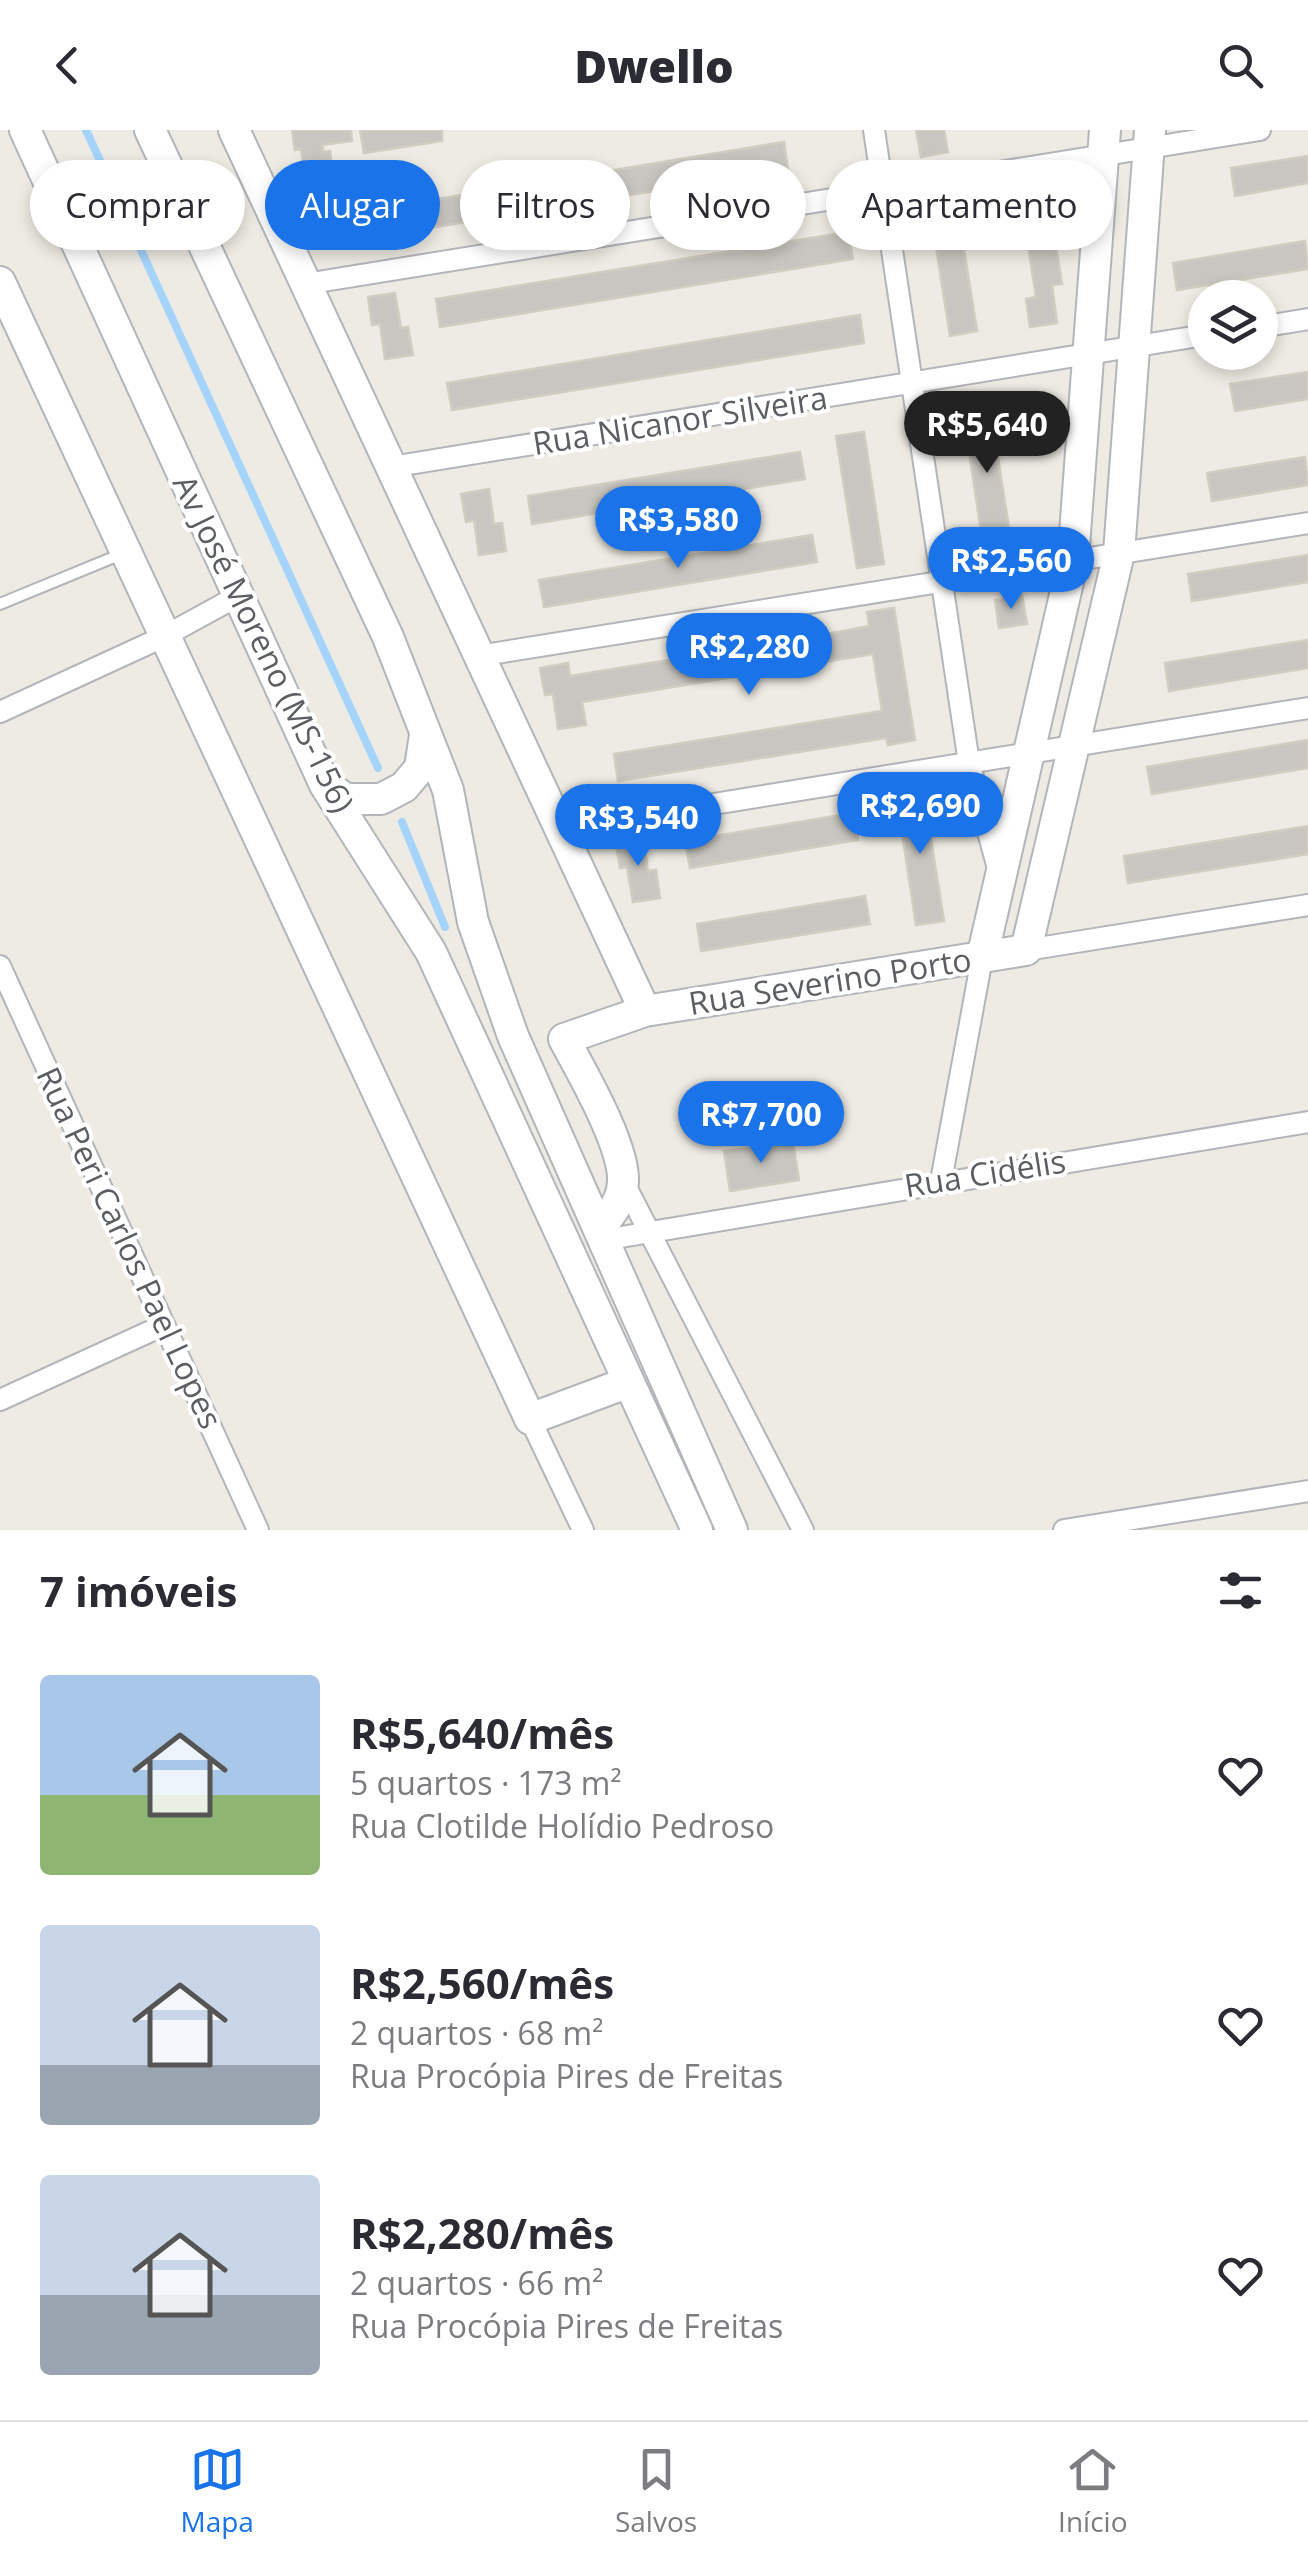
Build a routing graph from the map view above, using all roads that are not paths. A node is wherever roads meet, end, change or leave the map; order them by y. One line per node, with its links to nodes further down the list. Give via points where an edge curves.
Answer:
1 (25, 130): 26 (street, Av José Moreno (MS-156))
2 (150, 130): 32 (street, via 388,637)
3 (234, 130): 13 (street)
4 (874, 130): 8 (street)
5 (1260, 130): 6 (street)
6 (1150, 139): 7 (street); 17 (street)
7 (1104, 143): 9 (street); 18 (street)
8 (879, 160)
9 (1028, 160)
10 (826, 201): 13 (street)
11 (892, 250): 19 (street)
12 (0, 282): 22 (street)
13 (305, 284): 20 (street)
14 (1308, 319): 15 (street)
15 (1278, 324)
16 (1188, 338): 17 (street, Rua Nicanor Silveira)
17 (1134, 346): 18 (street, Rua Nicanor Silveira); 23 (street)
18 (1089, 356): 19 (street, Rua Nicanor Silveira); 24 (street)
19 (912, 384): 20 (street, Rua Nicanor Silveira); 25 (street)
20 (391, 468): 29 (street)
21 (1308, 523): 23 (street)
22 (124, 553): 27 (lane); 28 (street)
23 (1119, 553): 24 (street); 33 (street)
24 (1073, 560): 25 (street); 34 (street)
25 (942, 582): 29 (street); 35 (street)
26 (236, 597): 28 (street); 36 (street, Av José Moreno (MS-156))
27 (0, 604)
28 (163, 637): 31 (street); 52 (street)
29 (478, 656): 37 (street)
30 (1308, 708): 33 (street)
31 (0, 712)
32 (425, 736): 36 (street, via 420,768 404,787 380,799 346,799); 48 (street, via 448,790 472,922 513,1036)
33 (1074, 745): 34 (street); 40 (street)
34 (1030, 753): 35 (street); 38 (street)
35 (969, 763): 37 (street); 38 (street)
36 (325, 785): 50 (street, Av José Moreno (MS-156), via 431,952)
37 (560, 829): 43 (street)
38 (1001, 880): 41 (street)
39 (1308, 905): 40 (street, Rua Severino Porto)
40 (1026, 950): 41 (street, Rua Severino Porto)
41 (982, 958): 43 (street, Rua Severino Porto); 46 (street)
42 (0, 966): 49 (street, Rua Peri Carlos Pael Lopes)
43 (644, 1010): 45 (street, Rua Severino Porto, via 564,1038)
44 (1308, 1122): 46 (street, Rua Cidélis)
45 (624, 1181): 47 (street); 48 (street)
46 (941, 1181): 47 (street, Rua Cidélis)
47 (651, 1232): 48 (street, Rua Cidélis); 58 (street)
48 (601, 1234): 57 (street)
49 (164, 1325): 51 (street); 54 (street, Rua Peri Carlos Pael Lopes)
50 (629, 1382): 52 (street); 56 (street, Av José Moreno (MS-156))
51 (0, 1400)
52 (530, 1419): 55 (street)
53 (1308, 1491): 59 (street)
54 (258, 1530)
55 (583, 1530)
56 (697, 1530)
57 (732, 1530)
58 (803, 1530)
59 (1064, 1530)

